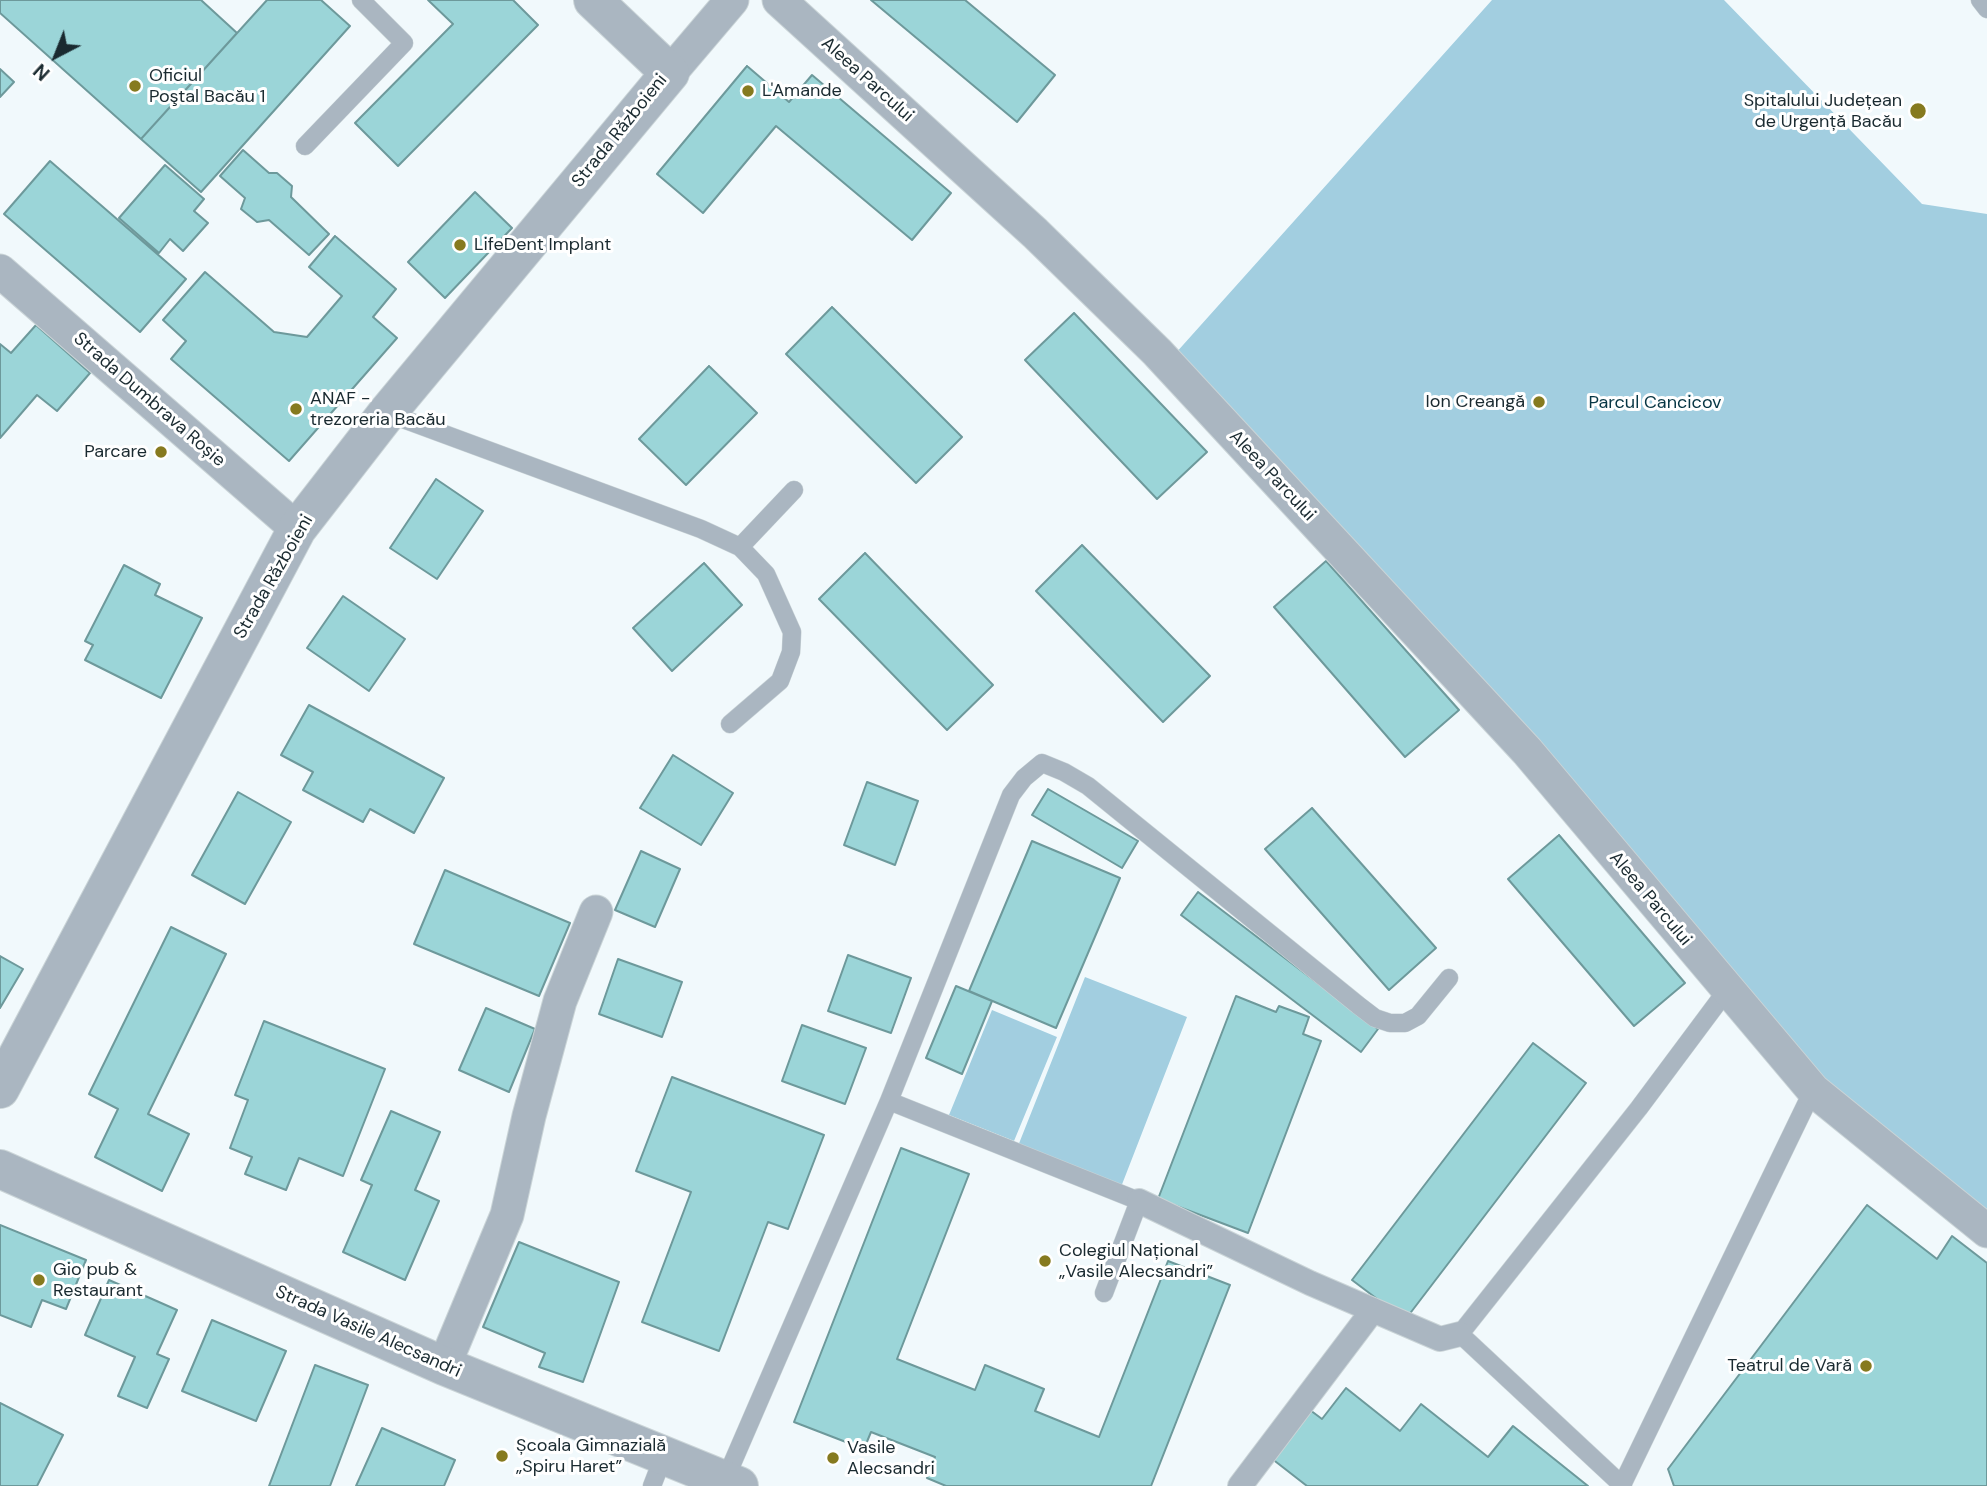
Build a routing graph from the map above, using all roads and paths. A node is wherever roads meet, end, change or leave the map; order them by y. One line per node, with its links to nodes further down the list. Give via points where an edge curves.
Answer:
1 (361, 0): 8 (lane, via 404,43)
2 (593, 0): 7 (street, Strada Războieni)
3 (732, 0): 7 (street)
4 (779, 0): 17 (street, Aleea Parcului, via 1035,233 1157,352 1527,751)
5 (1980, 0): 6 (lane)
6 (1987, 9)
7 (670, 73): 10 (street, Strada Războieni)
8 (304, 146)
9 (0, 271): 12 (street, Strada Dumbrava Roșie)
10 (387, 413): 12 (street, Strada Războieni); 13 (lane)
11 (794, 490): 13 (lane)
12 (297, 529): 18 (street, Strada Războieni)
13 (740, 547): 14 (lane, via 766,575 792,632 791,652 780,681)
14 (730, 724)
15 (596, 912): 27 (street, via 560,1001 507,1215)
16 (1449, 978): 20 (lane, via 1418,1016 1405,1023 1375,1017 1088,786 1042,763 1011,795)
17 (1727, 990): 19 (street, Aleea Parcului); 26 (lane)
18 (0, 1089)
19 (1813, 1090): 23 (street, Aleea Parcului); 30 (lane)
20 (889, 1101): 22 (lane); 29 (lane)
21 (0, 1169): 27 (street, Strada Vasile Alecsandri)
22 (1139, 1201): 24 (lane); 25 (street)
23 (1987, 1231)
24 (1104, 1293)
25 (1373, 1310): 26 (street, via 1440,1339); 31 (street)
26 (1460, 1335): 30 (lane)
27 (444, 1366): 28 (street, Strada Vasile Alecsandri)
28 (658, 1471): 29 (street, Strada Vasile Alecsandri)
29 (732, 1483)
30 (1623, 1485)
31 (1241, 1486)

